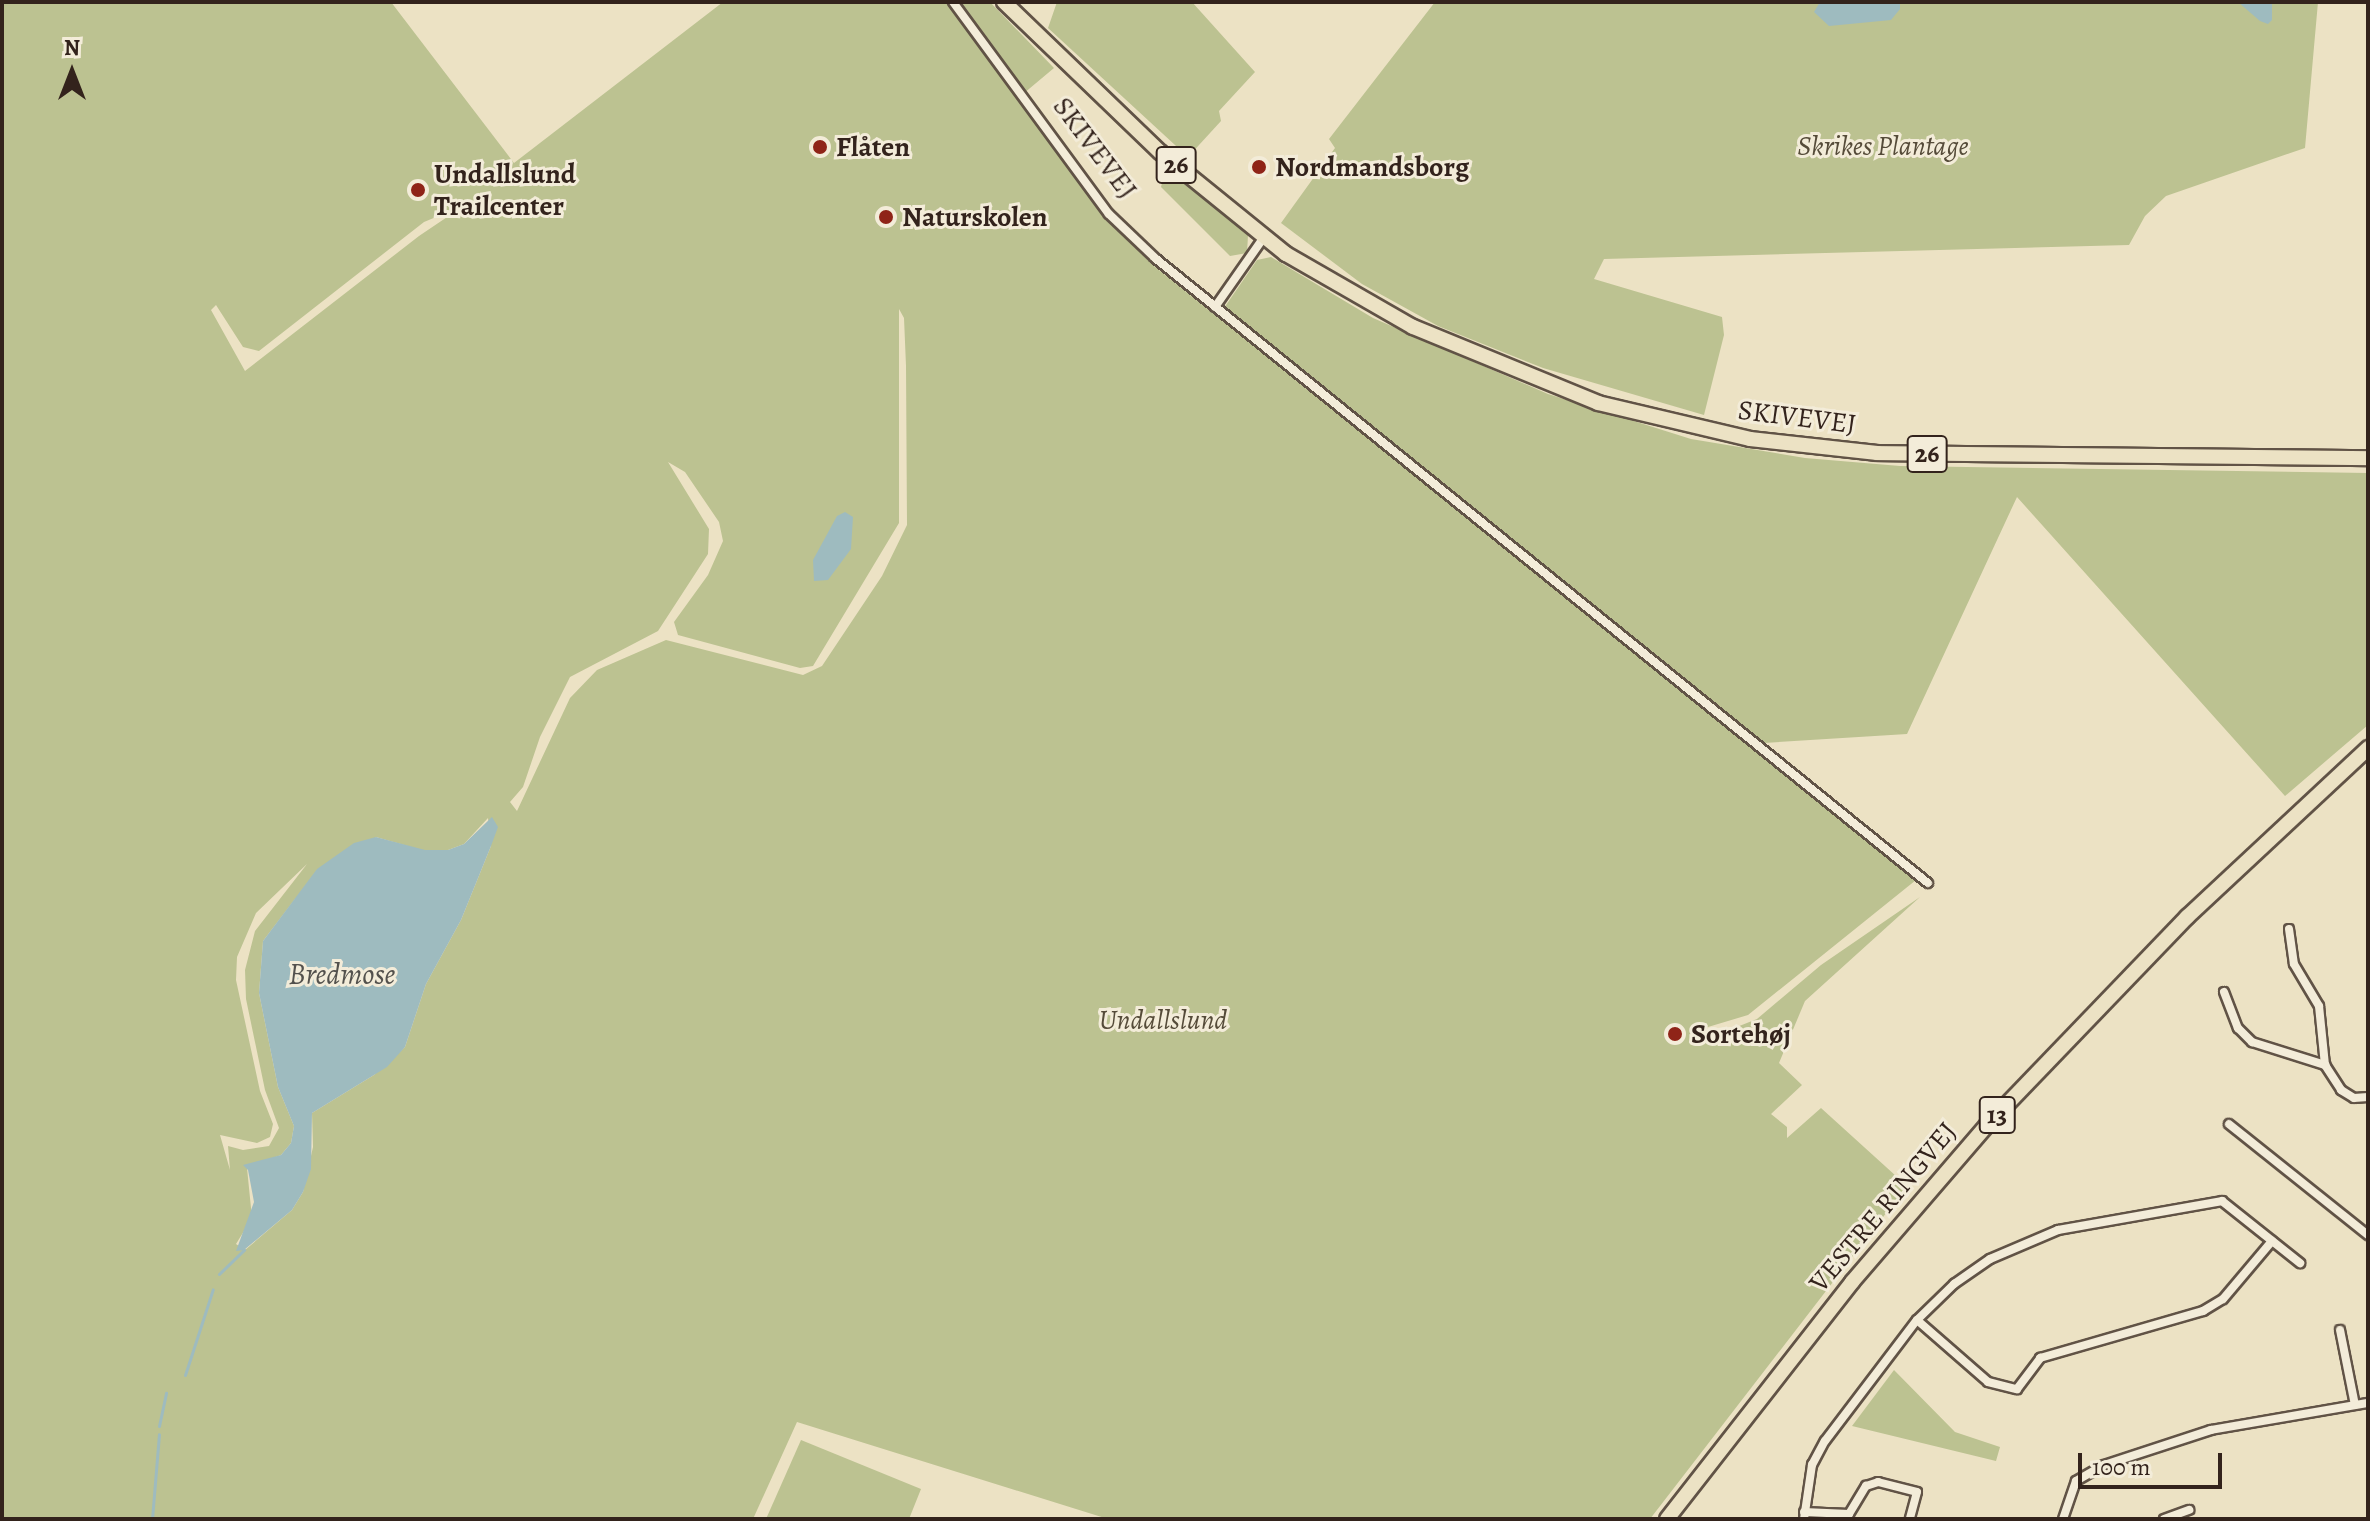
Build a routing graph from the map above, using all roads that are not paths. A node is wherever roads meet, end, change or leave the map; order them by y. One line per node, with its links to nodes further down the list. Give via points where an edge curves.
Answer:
1 (953, 2): 4 (street, SKIVEVEJ, via 1109,214)
2 (1004, 2): 3 (main road, SKIVEVEJ / 26, via 1160,152)
3 (1264, 237): 4 (street); 5 (main road, SKIVEVEJ / 26, via 1370,304 1498,366 1598,403 1703,430 1877,453)
4 (1215, 307): 7 (street, SKIVEVEJ)
5 (2367, 458)
6 (2368, 748): 23 (main road, VESTRE RINGVEJ / 13, via 2187,917 1987,1125 1852,1282)
7 (1928, 883)
8 (2289, 929): 10 (street, via 2294,964 2319,1006)
9 (2224, 992): 10 (street, via 2232,1019 2252,1042)
10 (2325, 1065): 11 (street, via 2341,1090 2354,1098)
11 (2368, 1097)
12 (2229, 1124): 13 (street)
13 (2368, 1235)
14 (2272, 1241): 15 (street); 16 (street, via 2222,1201 2058,1230 1990,1259); 16 (street, via 2223,1299 2203,1311 2040,1358 2017,1389 1988,1382)
15 (2300, 1263)
16 (1917, 1320): 21 (street, via 1825,1441 1812,1465)
17 (2340, 1330): 19 (street)
18 (2368, 1403): 19 (street)
19 (2355, 1405): 25 (street, via 2211,1430 2096,1468 2076,1481)
20 (2189, 1510): 26 (street)
21 (1804, 1515): 22 (street)
22 (1850, 1517): 24 (street, via 1866,1486 1878,1482 1917,1492)
23 (1667, 1519)
24 (1910, 1519)
25 (2063, 1519)
26 (2164, 1519)

